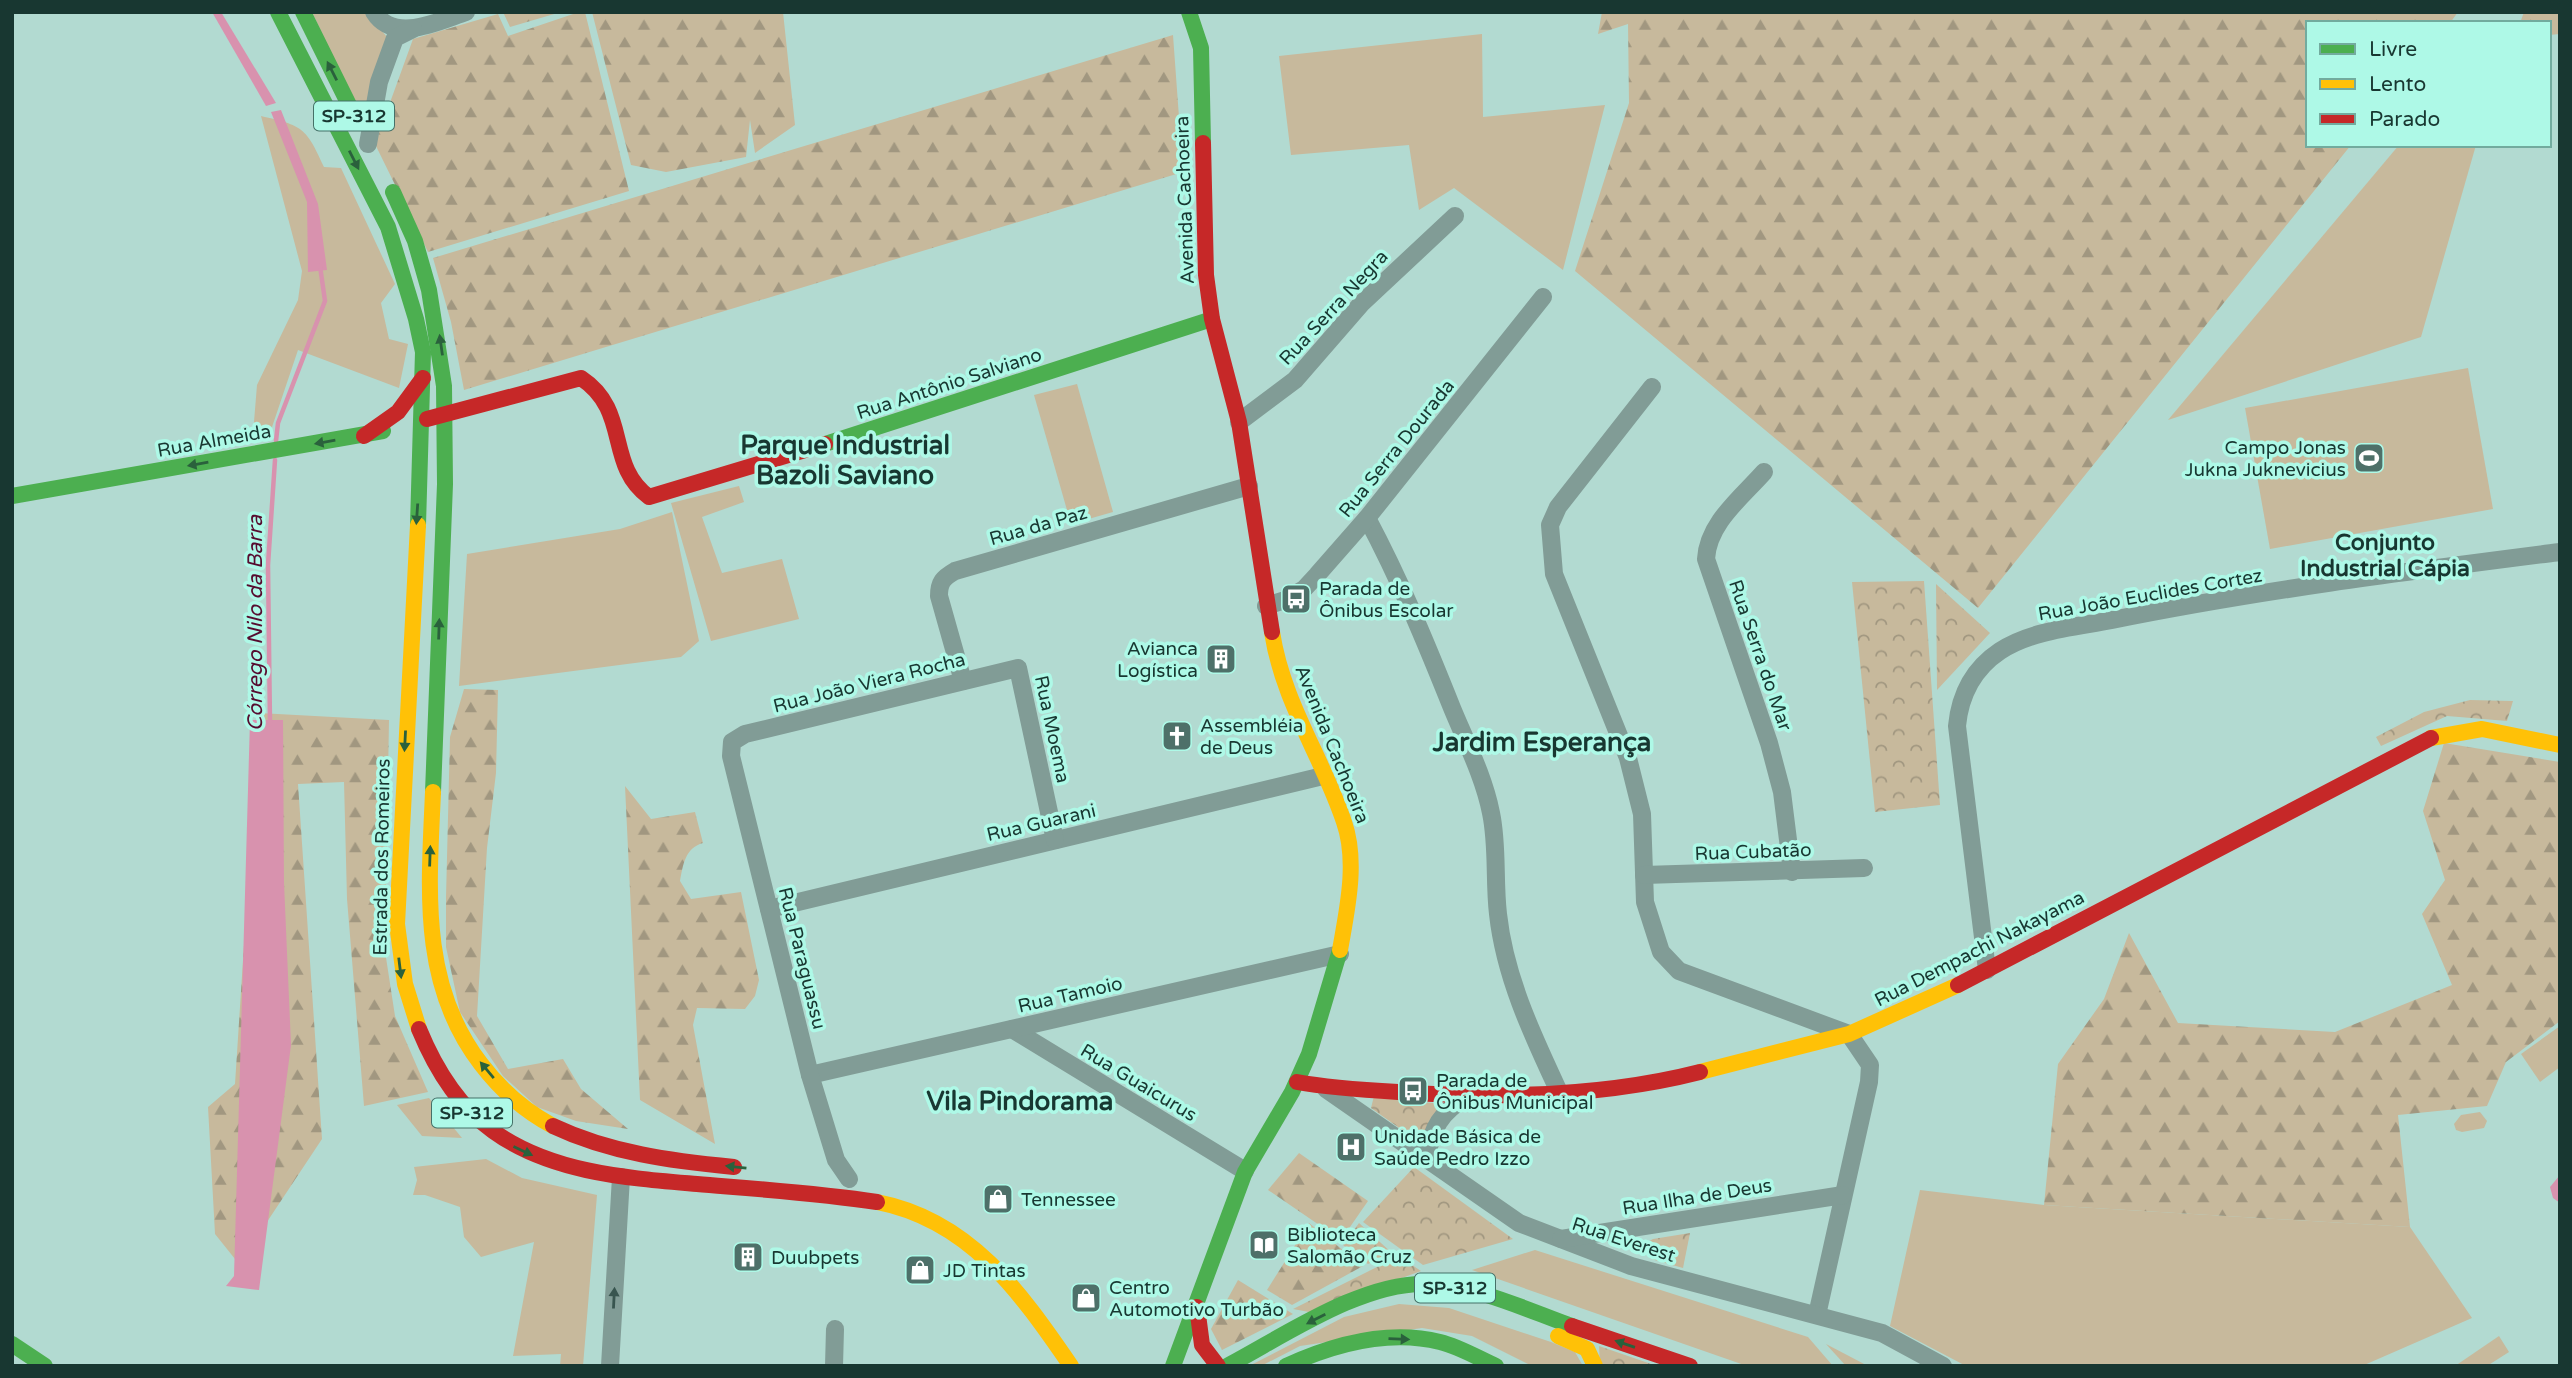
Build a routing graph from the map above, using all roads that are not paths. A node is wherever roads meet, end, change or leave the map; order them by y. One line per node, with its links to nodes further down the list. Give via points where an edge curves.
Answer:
1 (278, 12): 12 (main road, Estrada dos Romeiros / SP-312, one-way to 12, via 388,227 416,318)
2 (303, 12): 7 (main road, SP-312, one-way to 2)
3 (374, 12): 6 (street, via 388,26)
4 (466, 12): 6 (street)
5 (1189, 12): 11 (main road, Avenida Cachoeira, via 1200,48 1206,275)
6 (413, 29): 7 (street, via 395,38 379,82)
7 (371, 150)
8 (385, 177): 14 (main road, SP-312, one-way to 8, via 443,352 425,268)
9 (1455, 216): 16 (street, Rua Serra Negra, via 1361,304 1295,380)
10 (1543, 298): 24 (street, Rua Serra Dourada)
11 (1212, 319): 14 (main road, Rua Antônio Salviano, via 941,409 649,497 638,492 631,481 603,394 581,378); 16 (main road, Avenida Cachoeira)
12 (423, 378): 15 (main road, Estrada dos Romeiros / SP-312); 18 (main road, via 406,406)
13 (1652, 387): 35 (street, via 1558,507 1550,525 1549,547 1553,574 1628,758 1642,814)
14 (446, 413): 15 (main road, Rua Almeida); 21 (main road, SP-312)
15 (422, 420): 17 (main road, Rua Almeida); 19 (main road, Estrada dos Romeiros / SP-312)
16 (1239, 422): 22 (main road, Avenida Cachoeira)
17 (391, 429): 18 (main road, Rua Almeida); 19 (main road)
18 (364, 436): 23 (main road, Rua Almeida, one-way to 23)
19 (422, 446): 21 (main road); 50 (main road, Estrada dos Romeiros / SP-312, one-way to 50, via 397,910 402,981 431,1057 477,1119 509,1144 541,1159)
20 (1764, 472): 34 (street, Rua Serra do Mar, via 1714,529 1706,559 1769,743 1782,792)
21 (446, 484): 47 (main road, SP-312, one-way to 21, via 609,1146 542,1120 513,1099 487,1070 451,1015 432,948 429,886)
22 (1249, 486): 26 (main road, Avenida Cachoeira); 28 (street, Rua da Paz, via 944,577 940,596)
23 (12, 496)
24 (1367, 519): 26 (street, Rua Serra Dourada, via 1304,589); 44 (street, via 1403,587 1479,772 1491,812 1504,949 1522,1011)
25 (2560, 552): 38 (street, Rua João Euclides Cortez, via 2143,614 2029,637 2000,651 1968,684 1959,704 1957,726)
26 (1266, 606): 31 (main road, Avenida Cachoeira, via 1289,700)
27 (1018, 668): 28 (street, Rua João Viera Rocha); 32 (street, Rua Moema)
28 (963, 681): 29 (street, Rua João Viera Rocha, via 745,734)
29 (732, 742): 36 (street, Rua Paraguassu, via 731,756)
30 (2560, 745): 38 (main road, Rua Dempachi Nakayama, via 2482,729 2426,739)
31 (1323, 776): 32 (street, Rua Guarani); 37 (main road, Avenida Cachoeira, via 1351,844)
32 (1055, 841): 36 (street, Rua Guarani)
33 (1864, 868): 34 (street, Rua Cubatão)
34 (1792, 872): 35 (street, Rua Cubatão)
35 (1644, 875): 40 (street, via 1653,930 1673,967)
36 (769, 909): 41 (street, Rua Paraguassu)
37 (1340, 954): 39 (street, Rua Tamoio); 42 (main road, Avenida Cachoeira)
38 (1987, 970): 40 (main road, Rua Dempachi Nakayama)
39 (1012, 1029): 41 (street, Rua Tamoio); 48 (street, Rua Guaicurus)
40 (1849, 1034): 44 (main road, Rua Dempachi Nakayama, via 1671,1079); 52 (street, via 1870,1065 1870,1073)
41 (810, 1075): 51 (street, Rua Paraguassu, via 836,1160)
42 (1297, 1082): 43 (main road, Rua Dempachi Nakayama); 48 (main road, Avenida Cachoeira)
43 (1323, 1087): 45 (main road, Rua Dempachi Nakayama); 46 (street, Rua Everest)
44 (1560, 1094): 45 (main road, Rua Dempachi Nakayama)
45 (1466, 1097): 46 (street, via 1437,1121)
46 (1427, 1157): 53 (street, Rua Everest, via 1519,1223)
47 (745, 1168)
48 (1245, 1171): 55 (main road, Avenida Cachoeira)
49 (823, 1176): 51 (main road)
50 (621, 1177): 62 (street, one-way to 50); 64 (main road, Estrada dos Romeiros / SP-312, via 874,1201 918,1213 965,1237 996,1262)
51 (855, 1180)
52 (1843, 1195): 53 (street, Rua Ilha de Deus); 57 (street)
53 (1558, 1239): 57 (street, Rua Everest, via 1631,1266)
54 (1358, 1300): 56 (main road, via 1430,1298); 67 (main road, SP-312, one-way to 67); 71 (main road, SP-312, one-way to 54, via 1458,1288 1409,1284)
55 (1196, 1302): 65 (main road, Avenida Cachoeira); 66 (main road, Avenida Cachoeira, via 1202,1345)
56 (1482, 1311)
57 (1817, 1315): 72 (street, Rua Everest, via 1882,1333)
58 (1507, 1320): 70 (main road, via 1581,1343 1592,1352)
59 (835, 1329): 63 (street)
60 (12, 1344): 61 (main road)
61 (45, 1366)
62 (610, 1366)
63 (834, 1366)
64 (1071, 1366)
65 (1173, 1366)
66 (1218, 1366)
67 (1227, 1366)
68 (1286, 1366): 69 (main road, one-way to 69, via 1351,1342 1395,1338 1440,1342)
69 (1496, 1366)
70 (1595, 1366)
71 (1690, 1366)
72 (1943, 1366)

